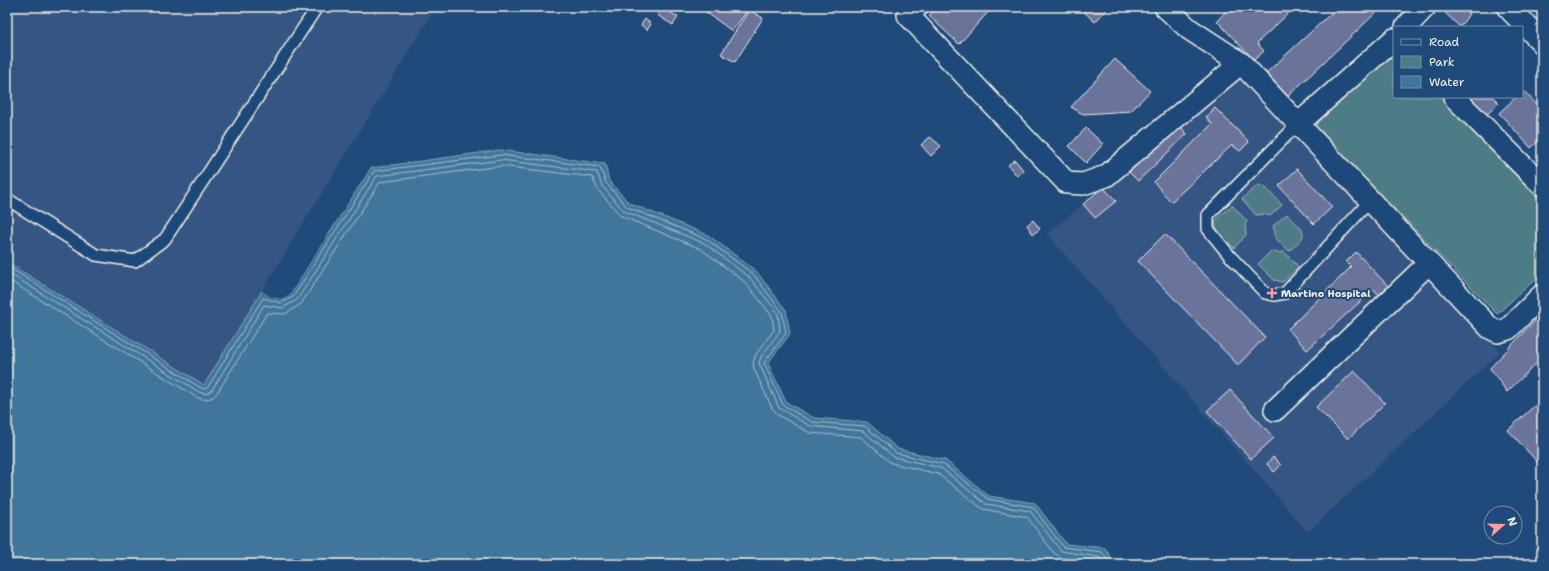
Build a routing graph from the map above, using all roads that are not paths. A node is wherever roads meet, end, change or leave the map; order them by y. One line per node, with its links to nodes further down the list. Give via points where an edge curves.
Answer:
1 (317, 7): 13 (lane, via 165,239 134,261 96,255)
2 (917, 7): 9 (street, via 908,15 1067,183 1083,184 1106,176)
3 (1165, 7): 9 (street, via 1189,29)
4 (1425, 7): 6 (street)
5 (1508, 7): 8 (main road)
6 (1407, 26)
7 (1393, 40): 11 (street)
8 (1542, 42)
9 (1241, 63): 11 (street)
10 (1455, 98): 12 (street)
11 (1298, 124): 14 (street); 14 (lane, via 1208,215 1208,229 1229,255 1265,293 1285,293)
12 (1542, 185)
13 (7, 199)
14 (1370, 201): 15 (street)
15 (1429, 263): 16 (street, via 1490,328 1498,332 1508,329); 17 (street)
16 (1542, 295)
17 (1275, 410)

